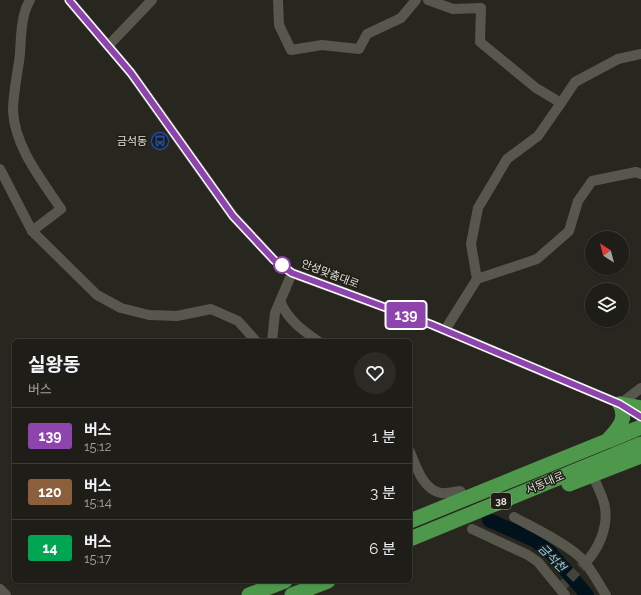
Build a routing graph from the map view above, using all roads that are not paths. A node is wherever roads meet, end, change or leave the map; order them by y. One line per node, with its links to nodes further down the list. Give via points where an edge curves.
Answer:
1 (30, 0): 12 (street, via 26,7 13,110 15,126 29,162 61,209)
2 (69, 0): 7 (street, 안성맞춤대로)
3 (152, 0): 7 (street)
4 (278, 0): 5 (street, via 279,25 291,50 322,44 359,49 367,34 401,18)
5 (416, 0)
6 (428, 0): 9 (street, via 453,9 481,8 480,42 536,88)
7 (108, 46): 13 (street, 안성맞춤대로, via 131,73 233,216 274,260)
8 (641, 54): 9 (street, via 618,59 574,82)
9 (561, 103): 14 (street, via 538,136 507,159 478,208 471,244)
10 (0, 168): 12 (street)
11 (641, 174): 14 (street, via 636,172 592,181 578,201 569,230 537,258)
12 (32, 231): 17 (street, via 97,295 121,308 149,315 177,316 211,309 238,321)
13 (292, 273): 15 (street); 16 (street, 안성맞춤대로)
14 (477, 279): 16 (street)
15 (280, 302): 18 (street, via 275,313); 19 (street, via 286,315)
16 (445, 330): 21 (street, 안성맞춤대로)
17 (254, 339)
18 (272, 339)
19 (315, 339)
20 (641, 388): 21 (street)
21 (620, 404): 22 (highway); 23 (street, 안성맞춤대로); 26 (highway, via 622,423)
22 (641, 408)
23 (641, 417)
24 (641, 427): 26 (highway)
25 (641, 435): 29 (highway, 38)
26 (607, 441): 30 (highway)
27 (640, 453): 29 (highway)
28 (412, 456): 30 (street, via 430,488 441,493 460,491)
29 (591, 465): 33 (highway, 서동대로 / 38); 35 (highway, 서동대로 / 38); 36 (highway, via 513,505); 37 (street, via 605,507 604,528 594,553)
30 (466, 498): 32 (highway)
31 (514, 517): 37 (street, via 545,534)
32 (412, 520)
33 (412, 528)
34 (472, 529): 47 (street, via 538,562)
35 (412, 538)
36 (412, 547)
37 (585, 563): 48 (street)
38 (280, 583): 45 (highway)
39 (289, 583): 41 (highway)
40 (323, 583): 46 (highway)
41 (270, 585): 44 (highway)
42 (0, 589): 43 (street)
43 (6, 595)
44 (240, 595)
45 (249, 595)
46 (292, 595)
47 (565, 595)
48 (606, 595)

